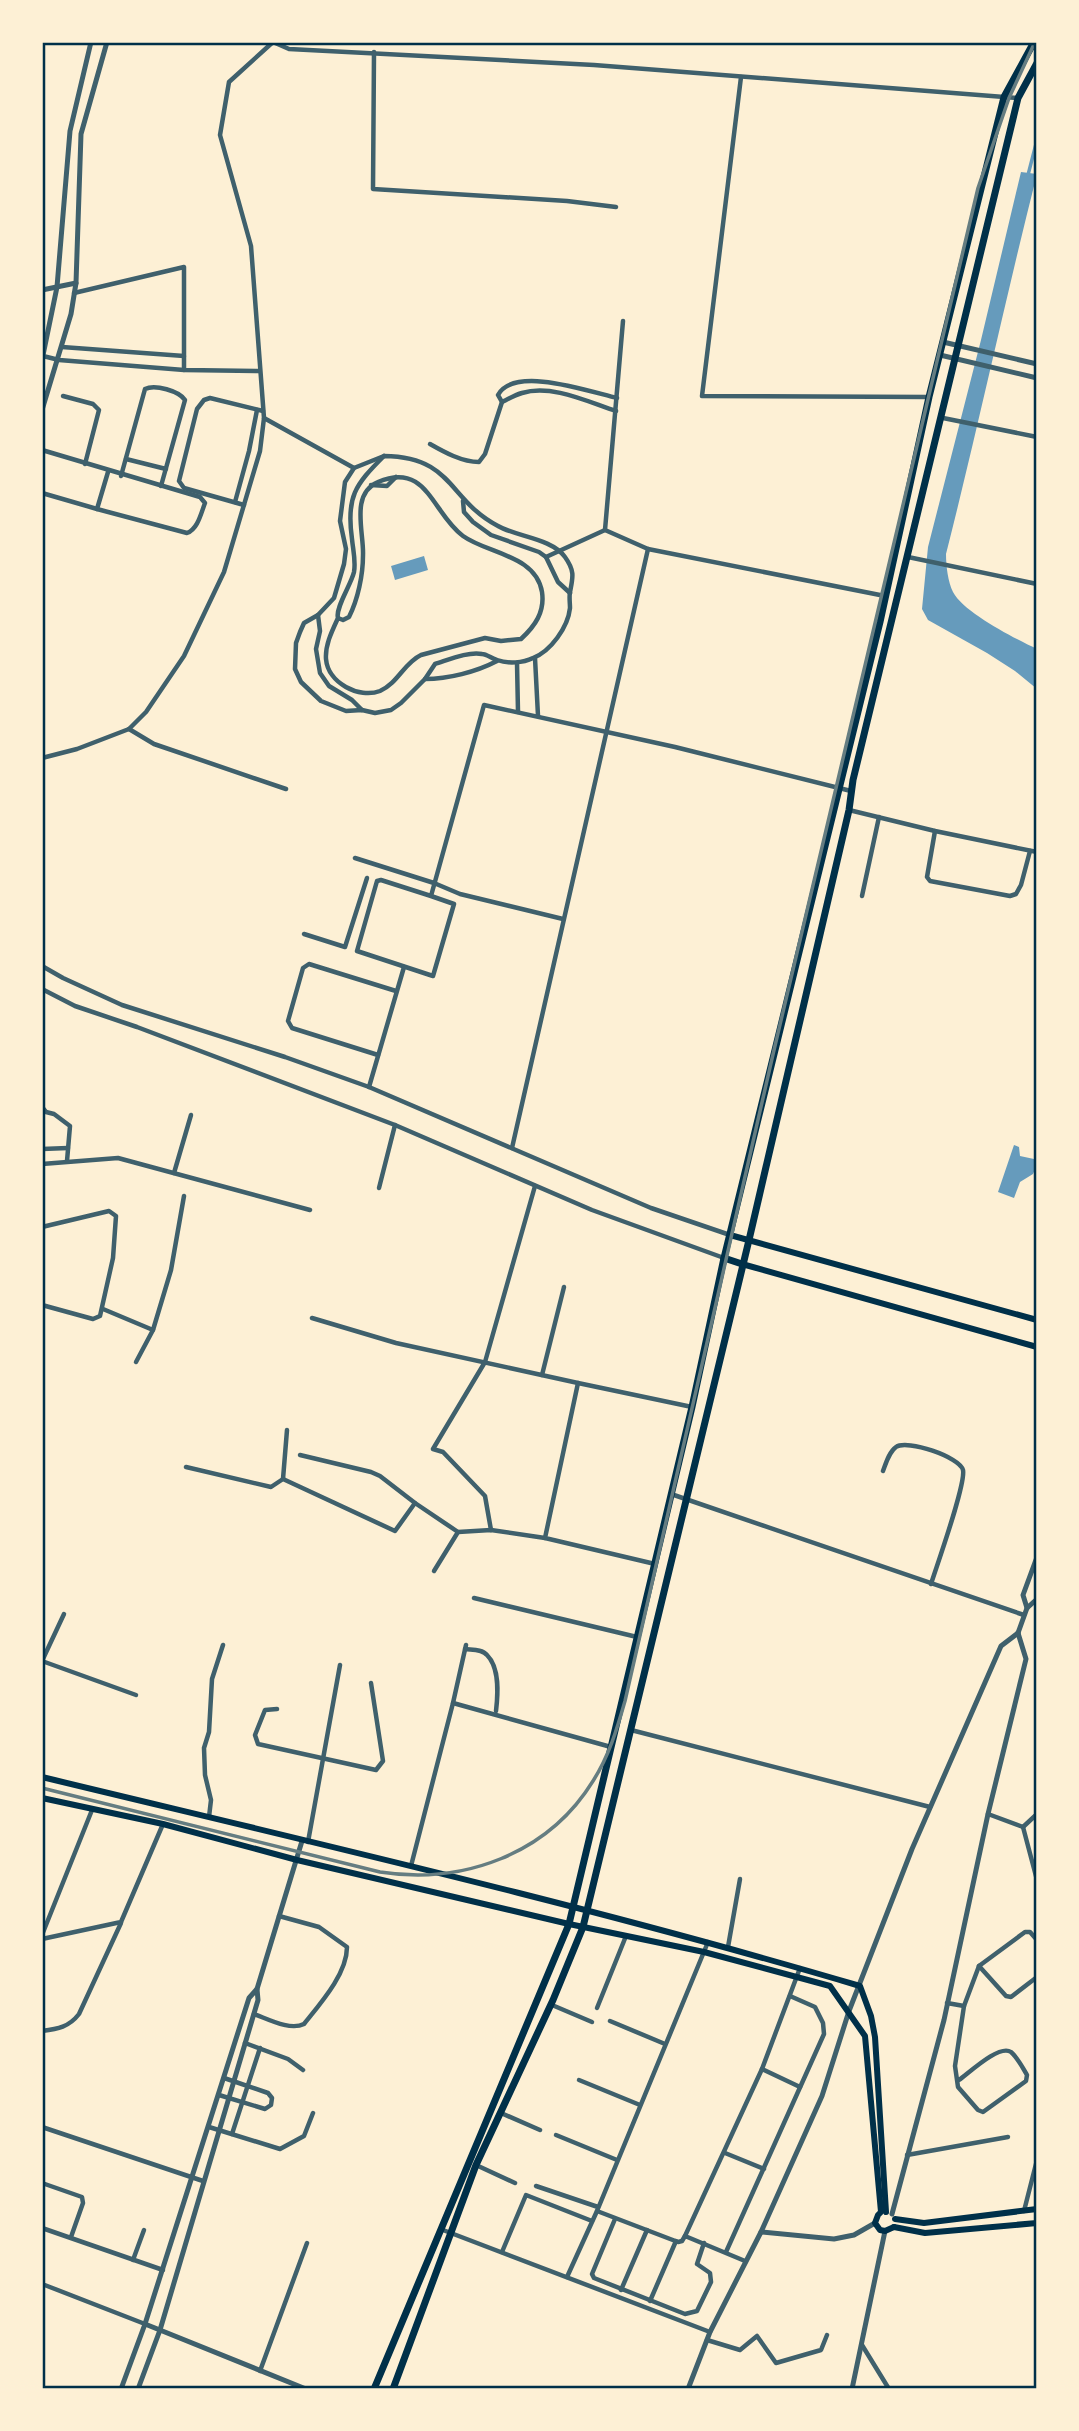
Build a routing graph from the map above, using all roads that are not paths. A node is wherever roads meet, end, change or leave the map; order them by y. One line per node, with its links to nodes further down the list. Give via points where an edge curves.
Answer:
1 (91, 42): 11 (street)
2 (107, 42): 12 (street)
3 (273, 42): 5 (street, via 289,49); 29 (street, via 229,82 220,135 251,246)
4 (1034, 42): 9 (main road)
5 (374, 52): 8 (street); 13 (street, via 373,189)
6 (1037, 63): 7 (main road)
7 (1034, 74): 10 (main road)
8 (741, 77): 9 (street); 32 (street, via 702,396)
9 (1003, 97): 10 (street); 19 (main road)
10 (1018, 98): 20 (main road)
11 (69, 141): 12 (street); 15 (street)
12 (81, 141): 14 (street)
13 (616, 207)
14 (76, 283): 15 (street); 17 (street)
15 (57, 287): 16 (street); 24 (street)
16 (42, 290)
17 (74, 293): 21 (street); 23 (street, via 184,267)
18 (623, 321): 33 (street)
19 (943, 342): 20 (street); 22 (main road)
20 (957, 346): 25 (main road); 27 (street)
21 (62, 347): 23 (street); 26 (street)
22 (940, 355): 25 (street); 32 (main road)
23 (184, 356): 28 (street)
24 (42, 358): 26 (street)
25 (955, 359): 30 (street); 40 (main road)
26 (59, 360): 28 (street); 36 (street)
27 (1037, 364)
28 (184, 370): 29 (street)
29 (259, 371): 37 (street)
30 (1037, 377)
31 (63, 396): 46 (street, via 99,410)
32 (929, 397): 64 (main road)
33 (617, 398): 34 (street, via 542,380 500,390); 38 (street)
34 (502, 402): 38 (street, via 524,392 543,391); 42 (street, via 479,462)
35 (257, 410): 37 (street); 54 (street); 54 (street, via 210,398 200,403 179,481 184,488)
36 (42, 411)
37 (263, 411): 39 (street)
38 (615, 411): 57 (street)
39 (264, 418): 47 (street); 55 (street)
40 (943, 418): 41 (street); 61 (main road)
41 (1037, 437)
42 (429, 444)
43 (42, 450): 46 (street)
44 (384, 456): 47 (street); 53 (street, via 408,456 434,467); 66 (street, via 353,493 350,524 355,570 337,609)
45 (126, 459): 48 (street); 48 (street, via 145,389 155,387 185,400); 50 (street)
46 (85, 464): 49 (street)
47 (354, 468): 65 (street, via 345,482 341,510 344,564 334,598)
48 (166, 470): 51 (street)
49 (108, 472): 50 (street); 56 (street)
50 (121, 475): 51 (street)
51 (161, 486): 56 (street, via 204,500 191,532)
52 (42, 493): 56 (street)
53 (463, 500): 59 (street, via 500,528); 60 (street, via 464,512 491,535)
54 (235, 502): 55 (street)
55 (244, 505): 74 (street, via 224,572 184,656)
56 (97, 509)
57 (606, 530): 58 (street); 59 (street)
58 (648, 549): 64 (street); 75 (street)
59 (561, 552): 60 (street); 63 (street, via 574,580)
60 (546, 557): 63 (street)
61 (907, 557): 62 (street); 79 (main road)
62 (1037, 584)
63 (569, 593): 67 (street, via 570,610 564,625 555,642)
64 (885, 596): 77 (main road)
65 (318, 614): 71 (street, via 320,673 329,686); 71 (street, via 304,624 296,643 301,682 327,704 346,711)
66 (338, 618): 66 (street, via 328,640 329,672 346,687 369,694 387,687 411,659 421,655 485,638 522,639 540,615 543,601 541,587 527,567 463,536 423,487 396,477 387,486 371,485 365,494 360,508 363,557 356,598 349,617)
67 (535, 658): 69 (street); 73 (street)
68 (498, 661): 69 (street); 70 (street, via 481,670); 70 (street, via 481,653 463,657 435,664)
69 (517, 663): 72 (street)
70 (425, 678): 71 (street, via 391,710)
71 (362, 710)
72 (518, 712): 73 (street); 87 (street, via 484,705)
73 (538, 716): 75 (street)
74 (129, 729): 76 (street); 78 (street, via 154,744)
75 (606, 732): 77 (street); 90 (street)
76 (42, 758)
77 (840, 788): 79 (street); 114 (main road)
78 (286, 789)
79 (852, 791): 80 (main road)
80 (849, 810): 81 (street); 115 (main road)
81 (879, 817): 82 (street); 89 (street)
82 (935, 831): 83 (street); 83 (street, via 930,881 1010,896 1021,886)
83 (1030, 851): 84 (street)
84 (1037, 852)
85 (355, 858): 87 (street)
86 (367, 878): 92 (street)
87 (434, 883): 88 (street); 90 (street, via 460,894)
88 (431, 896): 93 (street, via 377,881); 95 (street, via 454,904 433,976)
89 (862, 896)
90 (563, 919): 105 (street)
91 (304, 934): 92 (street)
92 (345, 947): 93 (street)
93 (356, 951): 95 (street)
94 (42, 966): 99 (street, via 122,1005)
95 (404, 966): 97 (street)
96 (42, 989): 102 (street, via 75,1006)
97 (396, 991): 98 (street); 98 (street, via 309,964 303,968 288,1021 292,1028)
98 (378, 1055): 99 (street)
99 (369, 1087): 105 (street)
100 (42, 1107): 103 (street, via 70,1126)
101 (191, 1115): 108 (street)
102 (395, 1125): 109 (street); 110 (street)
103 (68, 1148): 104 (street); 106 (street)
104 (42, 1149)
105 (512, 1149): 114 (street, via 651,1209)
106 (66, 1161): 107 (street); 108 (street, via 118,1158)
107 (42, 1164)
108 (174, 1173): 112 (street)
109 (535, 1186): 116 (street); 126 (street)
110 (379, 1188)
111 (184, 1196): 123 (street, via 171,1270)
112 (310, 1210)
113 (42, 1227): 120 (street, via 109,1211 116,1216)
114 (730, 1235): 115 (main road); 116 (main road)
115 (749, 1240): 117 (main road); 122 (main road)
116 (724, 1258): 117 (main road); 129 (main road)
117 (742, 1264): 124 (main road); 136 (main road)
118 (564, 1287): 127 (street)
119 (42, 1305): 120 (street, via 93,1319)
120 (103, 1309): 123 (street)
121 (312, 1318): 126 (street)
122 (1037, 1321)
123 (153, 1330): 125 (street)
124 (1037, 1347)
125 (136, 1362)
126 (485, 1362): 127 (street); 138 (street, via 433,1448 443,1452 485,1496)
127 (542, 1375): 128 (street)
128 (578, 1383): 129 (street); 140 (street)
129 (692, 1407): 135 (main road)
130 (287, 1430): 134 (street)
131 (300, 1455): 137 (street, via 380,1476)
132 (186, 1466): 134 (street, via 271,1487)
133 (883, 1471): 144 (street, via 895,1448 903,1444 951,1458 963,1469)
134 (283, 1479): 137 (street, via 395,1531)
135 (671, 1494): 136 (street); 142 (main road)
136 (687, 1500): 144 (street); 160 (main road)
137 (415, 1503): 139 (street)
138 (491, 1530): 139 (street); 140 (street)
139 (458, 1532): 143 (street)
140 (545, 1538): 142 (street)
141 (1037, 1557): 147 (street, via 1023,1595)
142 (655, 1564): 151 (main road)
143 (434, 1571)
144 (931, 1584): 149 (street)
145 (474, 1598): 151 (street)
146 (1037, 1600): 147 (street)
147 (1027, 1608): 149 (street)
148 (64, 1614): 153 (street)
149 (1024, 1615): 150 (street)
150 (1018, 1633): 167 (street, via 1001,1646); 169 (street, via 1026,1659)
151 (638, 1637): 161 (main road)
152 (223, 1645): 171 (street, via 212,1679 204,1748)
153 (42, 1661): 156 (street)
154 (340, 1665): 162 (street)
155 (371, 1684): 162 (street, via 381,1767 376,1770)
156 (136, 1695)
157 (453, 1703): 159 (street, via 465,1647 488,1655 495,1669); 161 (street); 176 (street)
158 (277, 1709): 162 (street, via 265,1710 255,1735 258,1744)
159 (496, 1711)
160 (631, 1730): 164 (main road); 167 (street)
161 (612, 1747): 163 (main road)
162 (323, 1759): 174 (street)
163 (608, 1762): 164 (main road); 179 (main road)
164 (623, 1765): 180 (main road)
165 (42, 1777): 171 (main road)
166 (42, 1798): 168 (main road)
167 (930, 1807): 195 (street)
168 (92, 1810): 172 (main road); 186 (street)
169 (988, 1814): 173 (street); 198 (street)
170 (1037, 1814): 173 (street)
171 (209, 1817): 174 (main road)
172 (163, 1824): 175 (main road); 182 (street)
173 (1023, 1827): 178 (street)
174 (305, 1842): 175 (street); 176 (main road)
175 (297, 1860): 181 (street); 183 (main road)
176 (411, 1866): 179 (main road)
177 (740, 1879): 189 (street)
178 (1037, 1880)
179 (574, 1907): 180 (main road); 183 (main road)
180 (587, 1911): 184 (main road); 188 (main road)
181 (279, 1916): 196 (street); 203 (street, via 319,1927 347,1947 346,1958 326,1998 300,2027)
182 (121, 1922): 186 (street); 206 (street, via 79,2014 62,2028)
183 (569, 1924): 184 (main road); 253 (main road)
184 (583, 1927): 185 (main road); 199 (main road)
185 (626, 1936): 190 (main road); 201 (street)
186 (42, 1937)
187 (1037, 1940): 191 (street, via 1025,1932)
188 (708, 1941): 189 (main road); 190 (street)
189 (728, 1947): 192 (main road)
190 (704, 1952): 193 (main road); 208 (street)
191 (979, 1966): 194 (street, via 1011,1997); 200 (street)
192 (800, 1968): 193 (street); 195 (main road)
193 (797, 1977): 197 (street); 202 (main road, via 830,1986)
194 (1037, 1977)
195 (860, 1986): 202 (street); 246 (main road, via 875,2037)
196 (257, 1989): 203 (street); 212 (street, via 249,1998)
197 (790, 1996): 210 (street); 217 (street, via 815,2007 824,2029)
198 (947, 2003): 200 (street); 232 (street)
199 (551, 2004): 205 (street); 223 (main road)
200 (964, 2006): 214 (street, via 955,2066)
201 (597, 2008)
202 (849, 2011): 246 (main road, via 865,2036); 256 (street, via 822,2096)
203 (254, 2014): 207 (street)
204 (610, 2021): 208 (street)
205 (593, 2022)
206 (42, 2031)
207 (245, 2043): 209 (street); 215 (street)
208 (665, 2044): 221 (street)
209 (260, 2048): 211 (street); 216 (street)
210 (762, 2069): 217 (street); 231 (street)
211 (303, 2070)
212 (224, 2078): 215 (street); 218 (street)
213 (579, 2080): 221 (street)
214 (959, 2080): 214 (street, via 958,2087 983,2112 1026,2081 1027,2075 1006,2050)
215 (233, 2081): 216 (street); 219 (street)
216 (247, 2086): 220 (street); 220 (street, via 268,2093 271,2105 265,2109)
217 (800, 2087): 236 (street)
218 (219, 2095): 219 (street); 225 (street)
219 (228, 2098): 220 (street); 226 (street)
220 (242, 2102): 228 (street)
221 (640, 2105): 233 (street)
222 (313, 2113): 228 (street, via 304,2136 280,2149)
223 (501, 2113): 227 (street); 235 (main road)
224 (42, 2127): 237 (street)
225 (209, 2127): 226 (street); 237 (street)
226 (219, 2130): 228 (street); 239 (street)
227 (540, 2130)
228 (232, 2134)
229 (556, 2135): 233 (street)
230 (1008, 2137): 232 (street)
231 (725, 2153): 236 (street); 258 (street)
232 (907, 2155): 246 (street)
233 (617, 2160): 243 (street)
234 (1037, 2160): 238 (street)
235 (477, 2165): 241 (street); 257 (main road)
236 (764, 2169): 264 (street)
237 (193, 2178): 239 (street); 267 (street)
238 (1035, 2179): 245 (street)
239 (203, 2181): 273 (street)
240 (42, 2183): 259 (street, via 82,2197)
241 (515, 2183)
242 (536, 2186): 243 (street)
243 (597, 2209): 247 (street); 248 (street)
244 (1037, 2209): 245 (main road)
245 (1024, 2211): 246 (main road, via 924,2223)
246 (890, 2217): 249 (main road, via 878,2215); 250 (main road, via 925,2233); 255 (main road)
247 (615, 2218): 254 (street); 270 (street, via 592,2274)
248 (592, 2221): 263 (street, via 526,2196); 268 (street)
249 (876, 2223): 255 (main road); 256 (street, via 855,2235 834,2239)
250 (1037, 2223)
251 (42, 2228): 259 (street)
252 (144, 2230): 265 (street)
253 (443, 2230): 257 (street); 282 (main road)
254 (647, 2230): 260 (street); 270 (street)
255 (885, 2231): 277 (street)
256 (761, 2232): 266 (street)
257 (453, 2233): 263 (street); 283 (main road)
258 (685, 2236): 260 (street); 262 (street)
259 (71, 2237): 265 (street)
260 (676, 2241): 271 (street)
261 (307, 2243): 278 (street)
262 (704, 2243): 264 (street); 271 (street, via 697,2264 712,2277 696,2311 685,2314)
263 (502, 2252): 268 (street)
264 (726, 2252): 266 (street)
265 (133, 2260): 267 (street)
266 (745, 2261): 274 (street)
267 (163, 2270): 272 (street)
268 (567, 2277): 274 (street)
269 (42, 2284): 272 (street)
270 (621, 2290): 271 (street)
271 (650, 2301)
272 (145, 2324): 273 (street); 279 (street)
273 (160, 2330): 278 (street); 280 (street)
274 (710, 2332): 276 (street)
275 (827, 2334): 276 (street, via 821,2350 776,2363 757,2336 740,2350)
276 (707, 2340): 284 (street)
277 (862, 2345): 285 (street); 286 (street)
278 (260, 2371): 281 (street)
279 (121, 2389)
280 (138, 2389)
281 (305, 2389)
282 (374, 2389)
283 (393, 2389)
284 (688, 2389)
285 (852, 2389)
286 (890, 2389)

